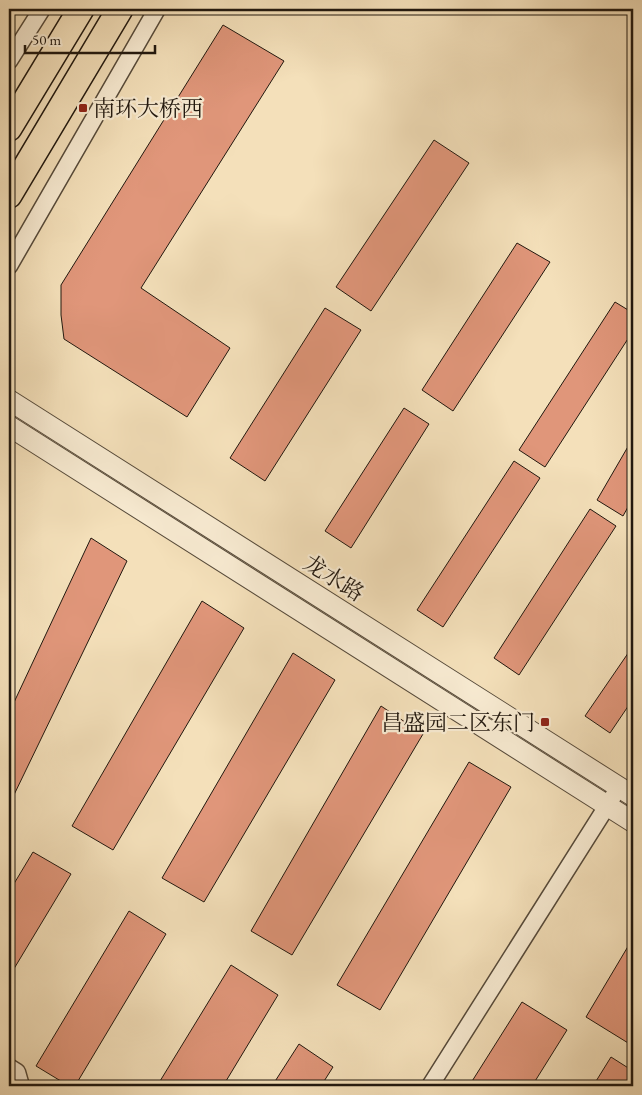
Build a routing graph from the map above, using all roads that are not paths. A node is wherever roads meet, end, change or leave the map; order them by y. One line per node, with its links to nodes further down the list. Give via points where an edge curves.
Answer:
1 (42, 9): 5 (street)
2 (80, 9): 6 (main road)
3 (120, 9): 7 (main road)
4 (157, 9): 8 (street)
5 (9, 62)
6 (9, 128)
7 (9, 195)
8 (9, 266)
9 (9, 400): 11 (street, 龙水路)
10 (9, 426): 12 (street, 龙水路)
11 (626, 792): 12 (street)
12 (607, 805): 13 (street, 龙水路); 16 (street)
13 (633, 822)
14 (9, 1067): 15 (street, via 17,1072)
15 (21, 1086)
16 (430, 1086)

